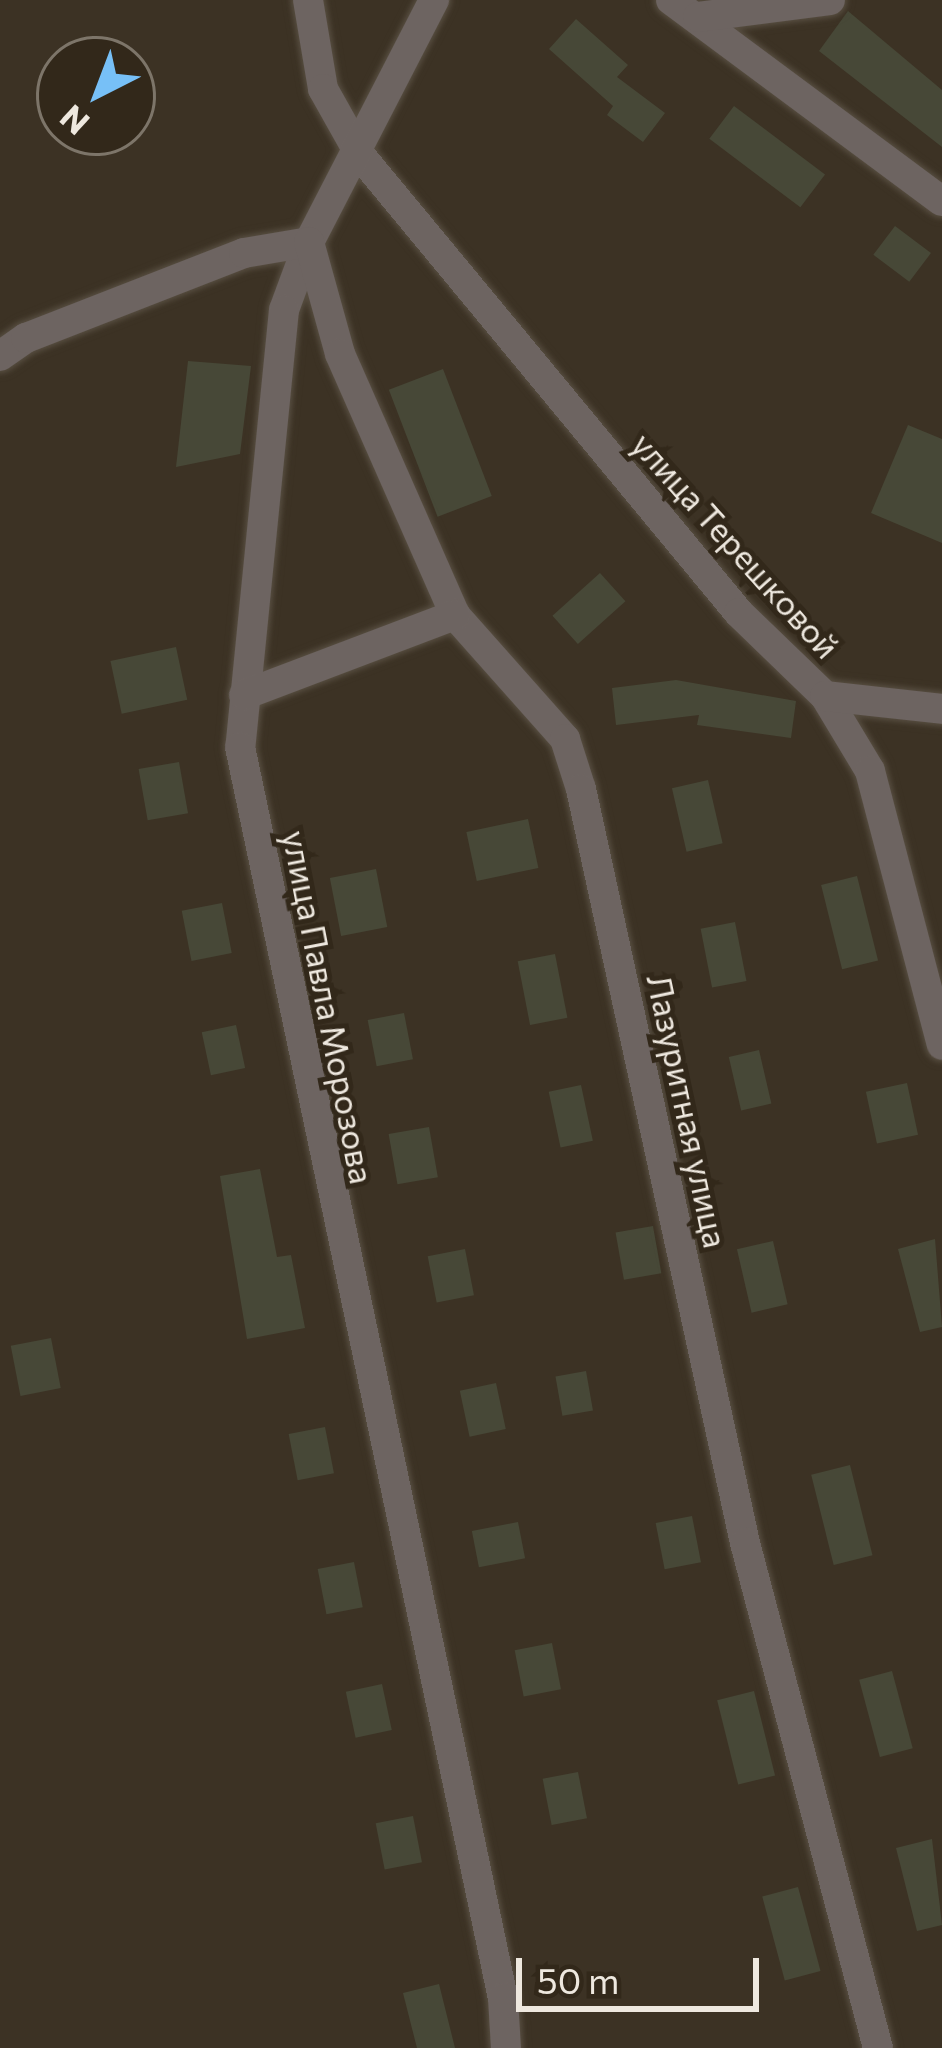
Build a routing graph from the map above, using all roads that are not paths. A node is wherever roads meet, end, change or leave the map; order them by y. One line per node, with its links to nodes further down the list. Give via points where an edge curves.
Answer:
1 (308, 0): 5 (street, улица Терешковой, via 323,88)
2 (434, 0): 5 (street, улица Павла Морозова)
3 (830, 0): 4 (street)
4 (684, 8): 6 (street)
5 (359, 155): 7 (street, улица Павла Морозова); 11 (street, улица Терешковой, via 739,613)
6 (942, 201)
7 (309, 242): 8 (street, via 244,253 26,338); 9 (street, Лазуритная улица, via 340,354); 10 (street, улица Павла Морозова, via 284,310)
8 (0, 356)
9 (455, 615): 10 (street); 15 (street, Лазуритная улица, via 565,740 581,789 745,1543)
10 (244, 694): 14 (street, улица Павла Морозова, via 240,747 503,1998)
11 (825, 696): 12 (street); 13 (street, улица Терешковой, via 871,771)
12 (942, 709)
13 (942, 1045)
14 (506, 2048)
15 (878, 2048)

